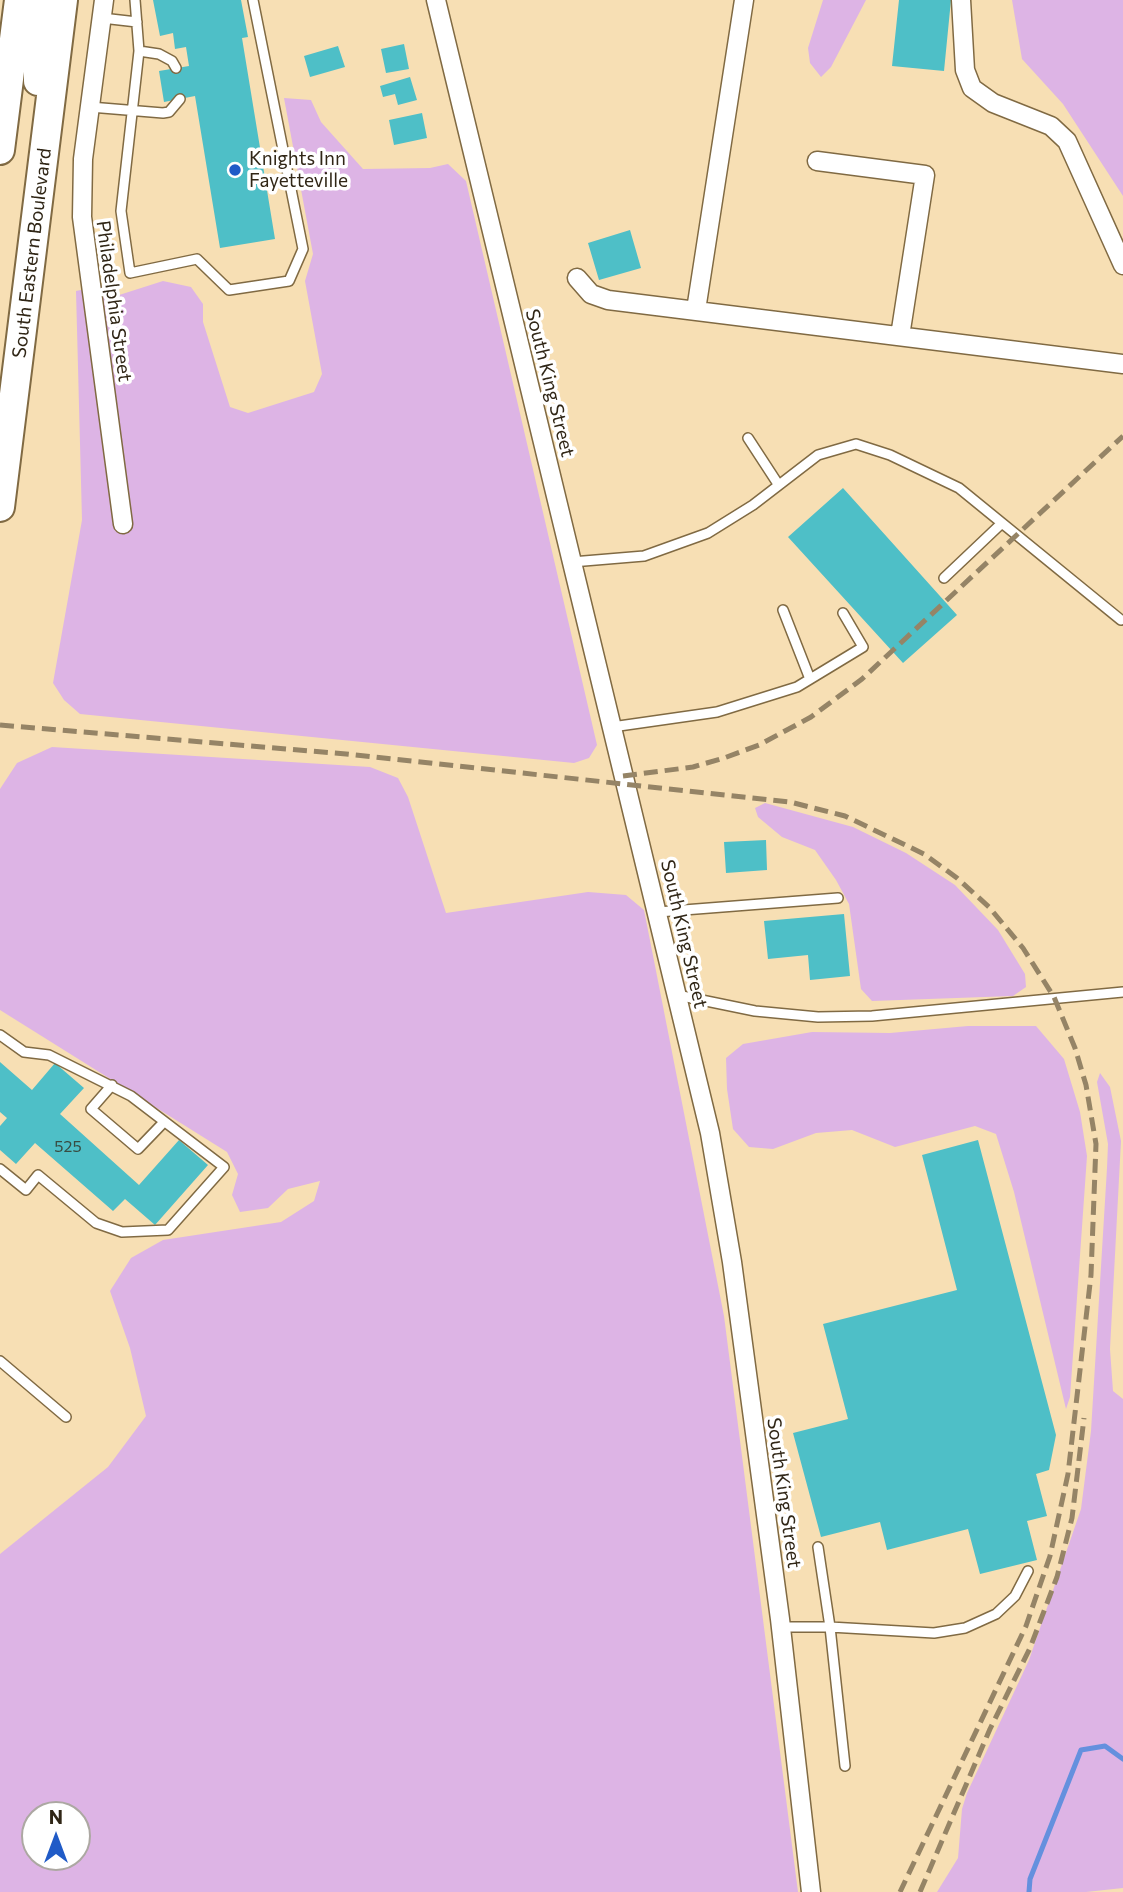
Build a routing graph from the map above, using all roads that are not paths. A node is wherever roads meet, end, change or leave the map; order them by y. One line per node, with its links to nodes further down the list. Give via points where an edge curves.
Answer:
1 (19, 0): 16 (highway)
2 (43, 0): 18 (highway, via 38,33)
3 (63, 0): 18 (highway, South Eastern Boulevard)
4 (135, 0): 10 (lane)
5 (253, 0): 15 (lane, via 303,249 289,281 229,290 197,258 130,273 121,211)
6 (436, 0): 29 (street, South King Street)
7 (744, 0): 21 (street)
8 (961, 0): 19 (street, via 965,70 972,88 993,103 1051,126 1067,141)
9 (103, 9): 10 (lane); 14 (street, Philadelphia Street)
10 (137, 22): 11 (lane)
11 (139, 51): 12 (lane, via 159,54); 15 (lane)
12 (176, 68)
13 (180, 99): 15 (lane, via 169,112)
14 (90, 107): 15 (lane); 28 (street, Philadelphia Street, via 82,217)
15 (132, 113)
16 (0, 150)
17 (817, 161): 22 (street, via 925,175)
18 (37, 206): 26 (highway, South Eastern Boulevard)
19 (1123, 265)
20 (577, 278): 21 (street, via 591,294 608,300)
21 (696, 310): 22 (street)
22 (900, 336): 23 (street)
23 (1123, 364)
24 (748, 438): 25 (lane)
25 (778, 484): 27 (lane, via 818,455 856,444 959,488); 29 (lane, via 708,533 643,555)
26 (0, 507)
27 (1002, 523): 30 (lane); 33 (lane)
28 (123, 524)
29 (572, 562): 35 (street, South King Street)
30 (944, 579)
31 (783, 610): 34 (lane)
32 (843, 613): 34 (lane, via 863,647)
33 (1121, 620)
34 (810, 679): 35 (lane, via 717,712)
35 (612, 727): 37 (street, South King Street)
36 (838, 898): 37 (lane)
37 (658, 912): 39 (street, South King Street)
38 (1123, 992): 39 (lane, via 818,1017 755,1011)
39 (677, 995): 48 (street, South King Street, via 726,1223)
40 (0, 1035): 41 (lane, via 24,1052 49,1055)
41 (112, 1085): 42 (lane); 42 (lane, via 91,1109 138,1149)
42 (164, 1122): 43 (lane, via 224,1167 169,1230 122,1232 96,1223 38,1175 26,1190)
43 (0, 1169)
44 (0, 1361): 45 (lane)
45 (66, 1418)
46 (818, 1547): 49 (lane)
47 (1028, 1571): 49 (lane, via 1016,1596 996,1614 965,1628 934,1633)
48 (781, 1627): 49 (lane); 51 (street, South King Street)
49 (830, 1627): 50 (lane)
50 (845, 1766)
51 (811, 1892)

